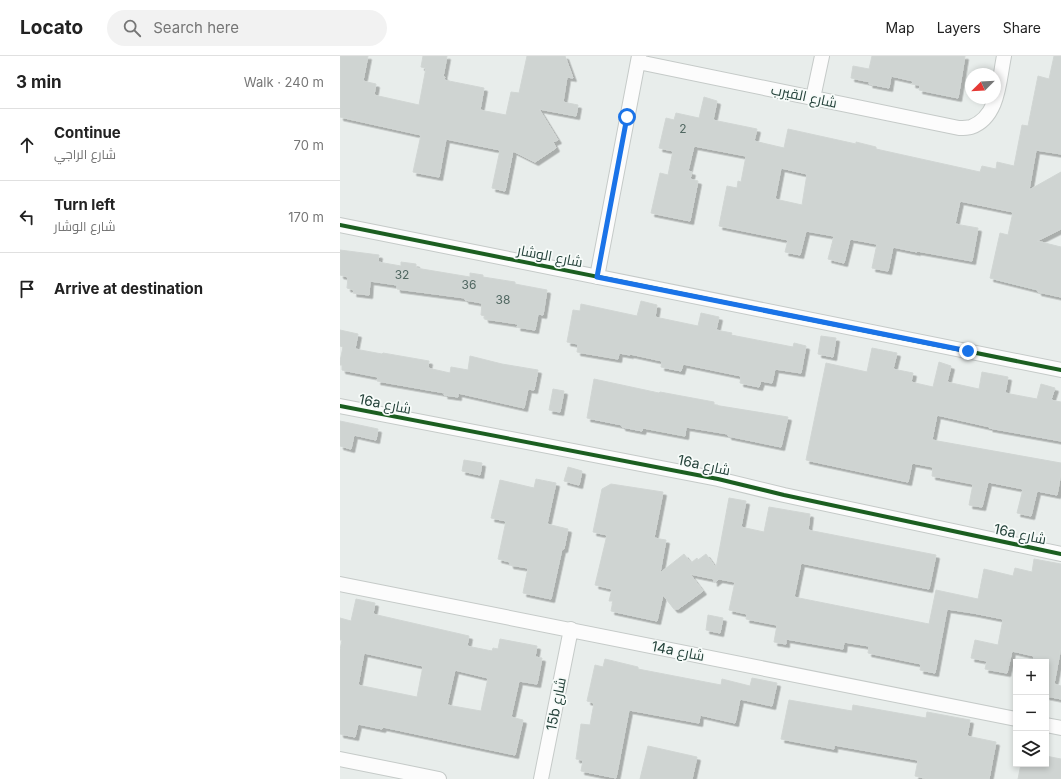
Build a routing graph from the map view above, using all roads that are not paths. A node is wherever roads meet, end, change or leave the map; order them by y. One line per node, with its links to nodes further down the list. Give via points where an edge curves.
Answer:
1 (822, 56): 4 (street)
2 (1004, 56): 4 (street, شارع القيرب, via 993,108 983,120 971,127 959,128)
3 (638, 59): 4 (street, شارع القيرب); 6 (street)
4 (813, 98)
5 (340, 225): 6 (street, شارع الوشار)
6 (597, 277): 7 (street, شارع الوشار)
7 (1061, 370)
8 (340, 406): 9 (street, 16a شارع, via 718,478 784,495)
9 (1061, 554)
10 (340, 584): 11 (street, 14a شارع)
11 (571, 629): 12 (street, 14a شارع); 17 (street, 15b شارع)
12 (1013, 718)
13 (1049, 726): 14 (street)
14 (1061, 728)
15 (340, 760): 16 (street)
16 (439, 779)
17 (541, 779)

